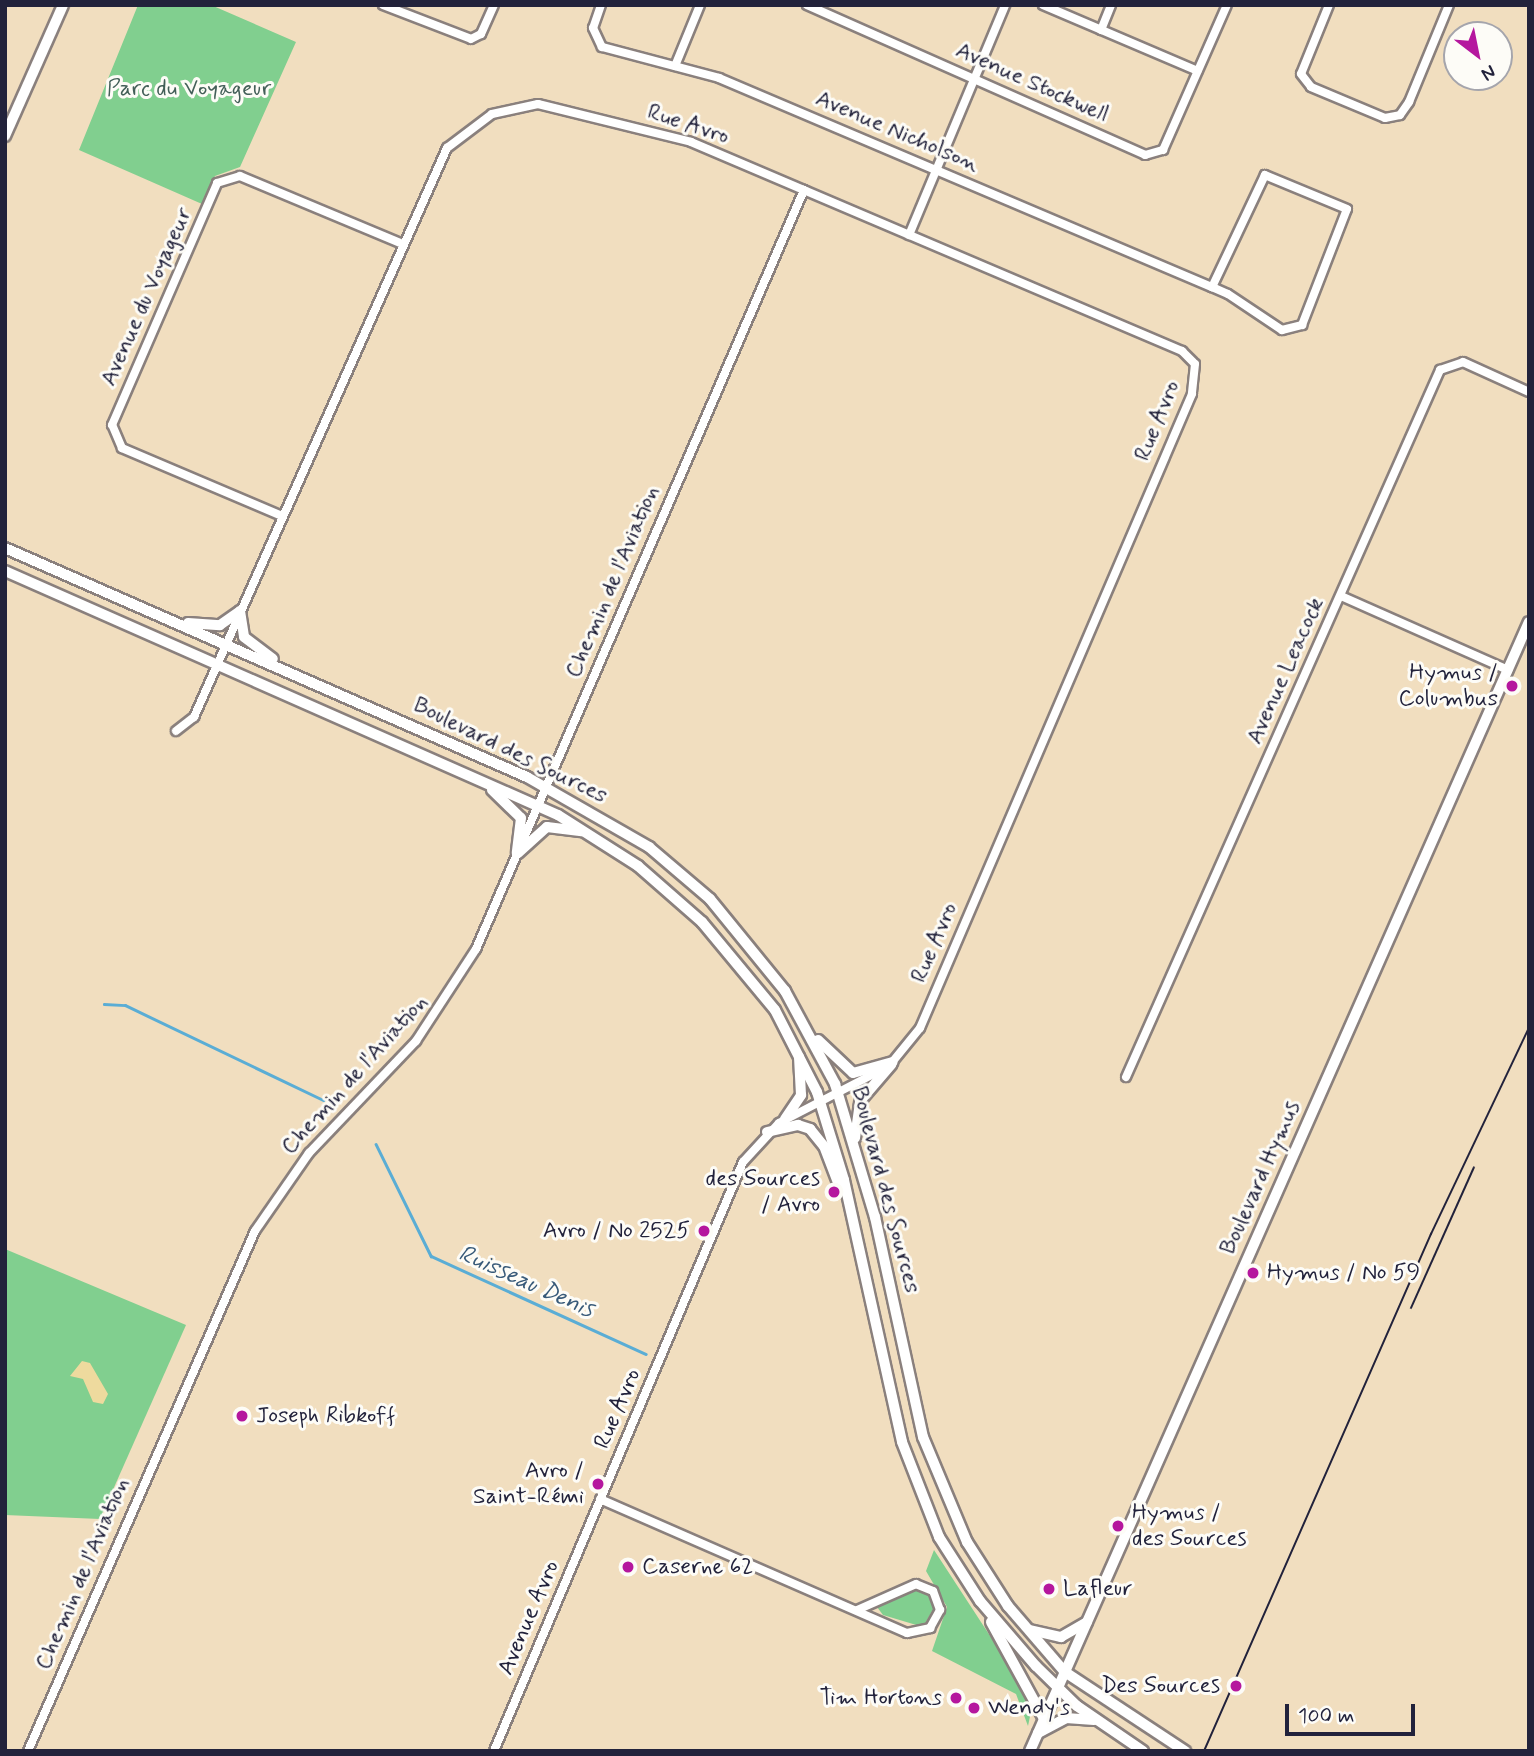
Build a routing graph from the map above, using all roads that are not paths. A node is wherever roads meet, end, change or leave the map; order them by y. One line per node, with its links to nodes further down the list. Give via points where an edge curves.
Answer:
1 (63, 5): 17 (main road)
2 (383, 5): 3 (street, via 471,39 481,34)
3 (494, 5)
4 (601, 5): 14 (street, Avenue Nicholson, via 593,28 602,47)
5 (700, 5): 14 (street)
6 (807, 5): 16 (street, Avenue Stockwell)
7 (1005, 5): 16 (street)
8 (1043, 5): 13 (street)
9 (1111, 5): 13 (street)
10 (1227, 5): 15 (street)
11 (1329, 5): 12 (street, via 1301,74 1311,87 1385,118 1400,115 1409,102)
12 (1449, 5)
13 (1101, 30): 15 (street)
14 (675, 66): 18 (street, Avenue Nicholson)
15 (1198, 71): 16 (street, Avenue Stockwell, via 1163,150 1145,155)
16 (976, 78): 18 (street)
17 (5, 136)
18 (936, 170): 20 (street); 22 (street, Avenue Nicholson)
19 (804, 190): 20 (street, Rue Avro); 21 (street, Rue Avro, via 691,142 538,104 515,106 467,127 447,148); 37 (street, Chemin de l'Aviation)
20 (909, 235): 43 (street, Rue Avro, via 1182,352 1197,370 922,1024)
21 (400, 243): 24 (street, Rue Avro); 24 (street, Avenue du Voyageur, via 240,176 217,183 112,425 122,449)
22 (1212, 288): 22 (street, Avenue Nicholson, via 1282,330 1302,325 1347,209 1265,175)
23 (1529, 392): 27 (street, Avenue Leacock, via 1463,362 1440,370)
24 (282, 516): 28 (street)
25 (5, 548): 29 (main road, Boulevard des Sources)
26 (5, 571): 32 (main road, Boulevard des Sources)
27 (1341, 596): 33 (street); 44 (street, Avenue Leacock)
28 (240, 611): 29 (main road, via 216,626); 31 (street); 34 (main road, via 244,637)
29 (172, 621): 31 (main road, Boulevard des Sources)
30 (1529, 622): 33 (main road, Boulevard Hymus)
31 (226, 643): 32 (street); 34 (main road, Boulevard des Sources)
32 (218, 664): 35 (street, via 194,717); 36 (main road, Boulevard des Sources)
33 (1507, 670): 54 (main road, Boulevard Hymus)
34 (289, 671): 37 (main road, Boulevard des Sources)
35 (176, 731)
36 (477, 779): 38 (main road, Boulevard des Sources); 40 (main road, via 520,814)
37 (546, 787): 38 (street, Chemin de l'Aviation); 41 (main road, Boulevard des Sources, via 638,840 701,890 760,955)
38 (538, 806): 39 (main road, Boulevard des Sources); 40 (street, Chemin de l'Aviation)
39 (588, 832): 40 (main road, via 547,827); 42 (main road, Boulevard des Sources, via 661,883 712,932)
40 (517, 853): 61 (street, Chemin de l'Aviation, via 444,1003 405,1054 309,1153 251,1238)
41 (807, 1027): 43 (main road, via 850,1072); 45 (main road, Boulevard des Sources)
42 (798, 1051): 46 (main road, Boulevard des Sources); 47 (main road, via 801,1094)
43 (893, 1062): 45 (street, Rue Avro); 49 (main road, via 860,1101)
44 (1126, 1077)
45 (839, 1095): 46 (street, Rue Avro); 49 (main road, Boulevard des Sources)
46 (821, 1102): 47 (street, Rue Avro); 50 (main road, Boulevard des Sources)
47 (785, 1119): 48 (street, Rue Avro)
48 (767, 1132): 50 (main road, via 798,1125 818,1136); 51 (street, Rue Avro, via 736,1176)
49 (855, 1144): 55 (main road, Boulevard des Sources, via 930,1461 967,1542)
50 (854, 1226): 52 (main road, Boulevard des Sources, via 910,1471 939,1538)
51 (600, 1499): 53 (street); 62 (street, Avenue Avro)
52 (980, 1601): 57 (main road, Boulevard des Sources); 58 (main road)
53 (857, 1610): 53 (street, via 911,1634 930,1628 940,1610 933,1591 916,1584)
54 (1087, 1622): 55 (main road, via 1055,1637); 56 (main road, Boulevard Hymus)
55 (1024, 1627): 56 (main road, Boulevard des Sources)
56 (1065, 1672): 57 (main road, Boulevard Hymus); 65 (main road, Boulevard des Sources)
57 (1058, 1689): 58 (main road, Boulevard Hymus); 59 (main road, Boulevard des Sources)
58 (1044, 1719): 60 (main road, Boulevard Hymus)
59 (1097, 1721): 60 (main road, via 1072,1717); 64 (main road, Boulevard des Sources)
60 (1038, 1733): 63 (main road, Boulevard Hymus)
61 (28, 1751)
62 (494, 1751)
63 (1030, 1751)
64 (1143, 1751)
65 (1185, 1751)

